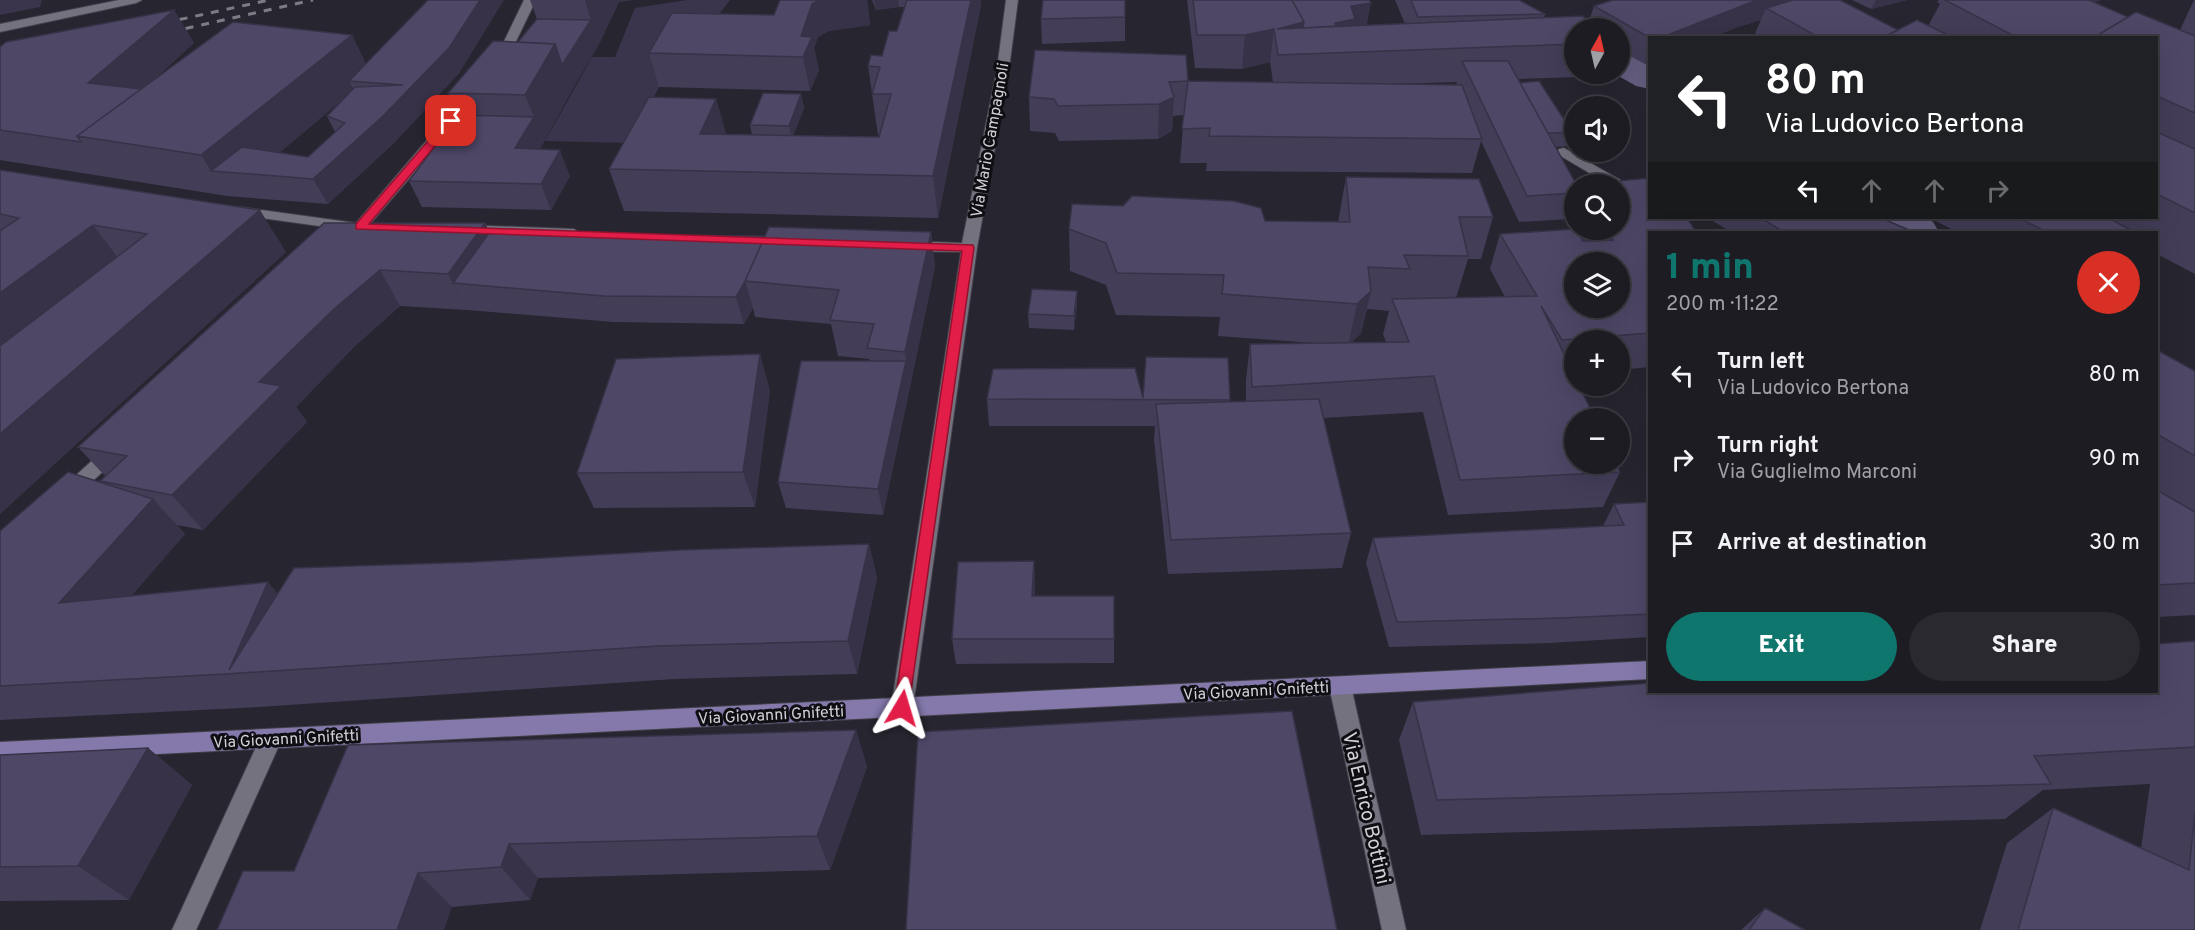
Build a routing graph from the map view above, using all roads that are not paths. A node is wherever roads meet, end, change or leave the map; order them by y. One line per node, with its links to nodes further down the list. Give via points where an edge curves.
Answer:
1 (136, 0): 4 (street)
2 (530, 0): 8 (street, via 496,68)
3 (1012, 0): 13 (street, Via Mario Campagnoli)
4 (0, 28)
5 (1580, 162): 6 (street)
6 (1599, 174)
7 (221, 208): 8 (street)
8 (360, 227): 9 (street); 14 (street)
9 (382, 228)
10 (454, 230): 11 (street)
11 (585, 235)
12 (897, 245): 13 (street)
13 (969, 248): 19 (street, Via Mario Campagnoli)
14 (334, 251)
15 (123, 443): 16 (street)
16 (53, 507)
17 (1648, 670): 18 (main road, Via Giovanni Gnifetti)
18 (1340, 686): 19 (main road, Via Giovanni Gnifetti); 23 (street, Via Enrico Bottini)
19 (902, 708): 20 (main road, Via Giovanni Gnifetti)
20 (271, 739): 21 (main road, Via Giovanni Gnifetti); 22 (street)
21 (0, 752)
22 (184, 930)
23 (1394, 930)

